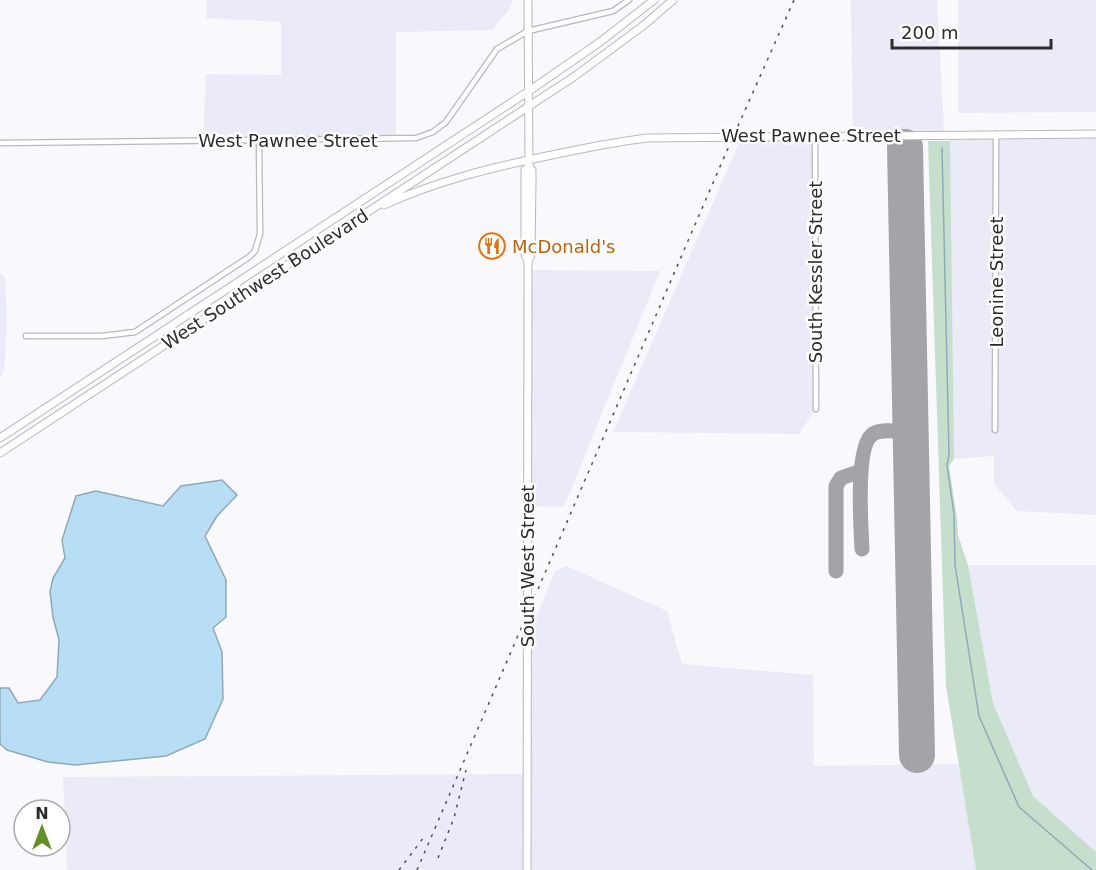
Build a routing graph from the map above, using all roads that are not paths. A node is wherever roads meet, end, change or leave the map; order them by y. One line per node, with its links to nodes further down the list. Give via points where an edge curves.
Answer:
1 (528, 0): 5 (main road, South West Street)
2 (629, 0): 5 (street, West Pawnee Street, via 612,11)
3 (654, 0): 6 (main road, West Southwest Boulevard)
4 (673, 0): 7 (main road, West Southwest Boulevard, via 575,76)
5 (528, 31): 6 (main road, South West Street); 11 (street, West Pawnee Street, via 497,49 460,104 433,132 416,138)
6 (529, 91): 7 (main road, South West Street); 18 (main road, West Southwest Boulevard)
7 (529, 105): 13 (main road, South West Street); 14 (main road, West Southwest Boulevard)
8 (996, 134): 9 (main road, West Pawnee Street); 10 (main road, West Pawnee Street); 17 (street, Leonine Street)
9 (1096, 134)
10 (815, 135): 13 (main road, West Pawnee Street, via 647,138); 16 (street, South Kessler Street)
11 (259, 140): 12 (street, West Pawnee Street); 15 (street, via 260,230 258,244 249,257 135,332)
12 (0, 143)
13 (529, 163): 14 (main road, West Pawnee Street, via 473,172 426,187); 20 (main road, South West Street, via 532,181 528,262)
14 (363, 215): 19 (main road, West Southwest Boulevard)
15 (27, 336)
16 (816, 409)
17 (995, 430)
18 (0, 438)
19 (0, 453)
20 (527, 870)

